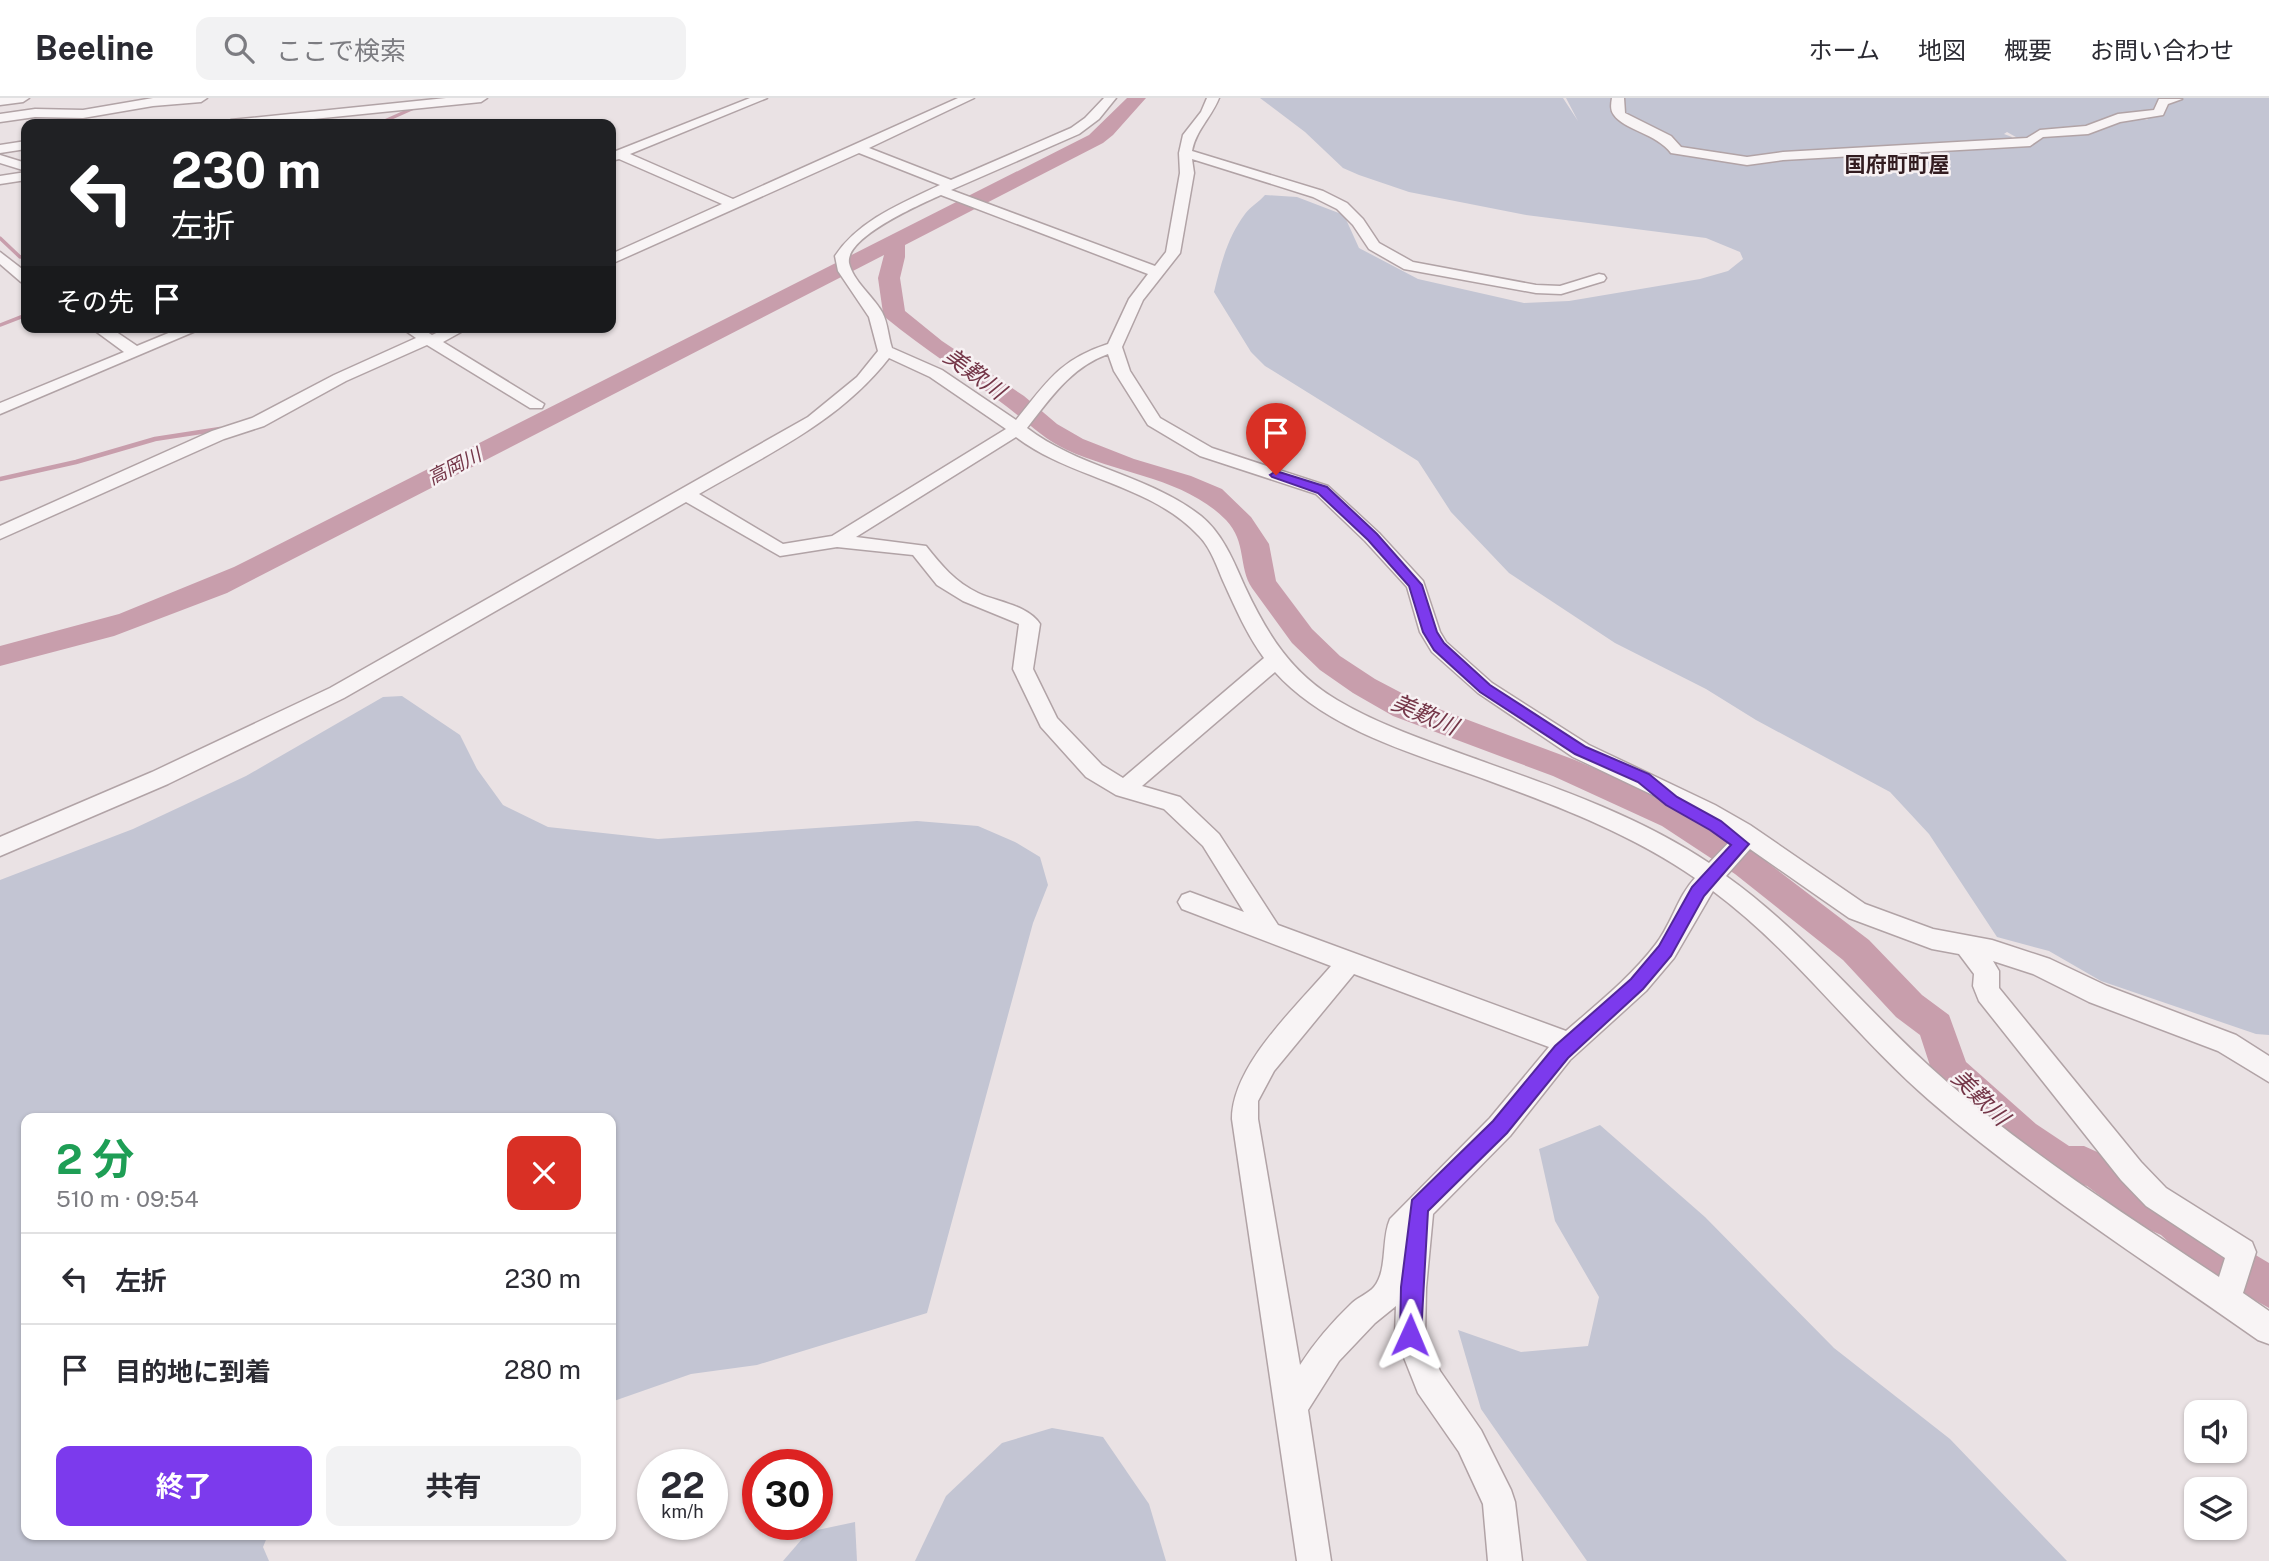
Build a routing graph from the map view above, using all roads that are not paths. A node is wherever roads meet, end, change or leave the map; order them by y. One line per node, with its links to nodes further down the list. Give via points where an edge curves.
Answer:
1 (23, 98): 11 (street)
2 (201, 98): 12 (street)
3 (481, 98): 15 (street)
4 (761, 98): 22 (street)
5 (968, 98): 19 (street)
6 (1110, 98): 28 (street, via 1077,130)
7 (1213, 98): 21 (street, via 1189,135)
8 (1618, 98): 10 (street, via 1620,114 1667,139 1676,150 1747,161 2030,142 2040,134 2088,130 2118,118 2149,115 2159,112 2163,102)
9 (79, 99): 13 (street, via 76,108)
10 (2176, 99)
11 (0, 102)
12 (126, 106): 13 (street); 17 (street)
13 (83, 114): 14 (street); 16 (street)
14 (0, 118)
15 (266, 118)
16 (74, 119)
17 (128, 119)
18 (21, 146): 20 (street)
19 (858, 148): 28 (street); 29 (street)
20 (0, 149)
21 (1185, 153): 32 (street, via 1187,173 1172,253); 34 (street, via 1318,194 1342,206 1374,246 1409,266 1536,289 1561,290)
22 (616, 155)
23 (616, 155): 29 (street)
24 (0, 159): 25 (street)
25 (21, 165)
26 (21, 177): 27 (street)
27 (0, 180)
28 (948, 190): 32 (street); 41 (street, via 874,223 854,236 841,254 847,274 878,320)
29 (734, 204): 30 (street)
30 (616, 258)
31 (4, 260): 33 (street)
32 (1156, 272): 40 (street, via 1136,299)
33 (21, 275)
34 (1599, 278)
35 (107, 333): 42 (street)
36 (182, 333): 42 (street)
37 (418, 333): 39 (street)
38 (447, 333): 39 (street)
39 (430, 340): 43 (street); 47 (street, via 340,378 258,422 218,435)
40 (1114, 347): 45 (street, via 1075,364); 50 (street, via 1127,380 1154,421 1206,452 1322,490 1416,585 1434,640 1476,680 1581,751)
41 (886, 351): 45 (street, via 936,373); 46 (street, via 863,380 814,421)
42 (135, 352): 44 (street)
43 (537, 404)
44 (0, 409)
45 (1017, 429): 48 (street); 49 (street, via 1046,450 1185,514 1208,533)
46 (684, 492): 48 (street, via 780,550); 52 (street, via 337,693 160,778)
47 (0, 533)
48 (837, 541): 51 (street, via 919,550 944,582 1026,619 1030,624 1023,669 1048,722 1094,771)
49 (1274, 661): 51 (street); 53 (street, via 1338,711 1561,800 1686,860)
50 (1644, 778): 53 (street, via 1672,801 1716,826); 55 (street, via 1742,831)
51 (1124, 789): 56 (street, via 1172,803 1211,840)
52 (0, 847)
53 (1727, 859): 55 (street, via 1843,915); 59 (street, via 1698,892 1665,951 1637,984); 62 (street, via 1788,939 1941,1093 2067,1192)
54 (1190, 902): 56 (street)
55 (1857, 911): 57 (street, via 1932,939)
56 (1269, 932): 58 (street)
57 (1965, 944): 60 (street, via 2040,966 2098,994 2227,1043); 62 (street, via 1987,971 1988,993 2131,1171 2156,1197 2242,1252)
58 (1349, 962): 59 (street); 64 (street, via 1265,1063 1245,1100)
59 (1571, 1044): 61 (street, via 1500,1127)
60 (2269, 1070)
61 (1419, 1207): 64 (street, via 1400,1229 1394,1279 1384,1298 1328,1350); 66 (street, via 1410,1335 1429,1382 1471,1441 1499,1502)
62 (2231, 1281): 63 (street)
63 (2269, 1329)
64 (1292, 1406): 65 (street)
65 (1314, 1561)
66 (1505, 1561)

